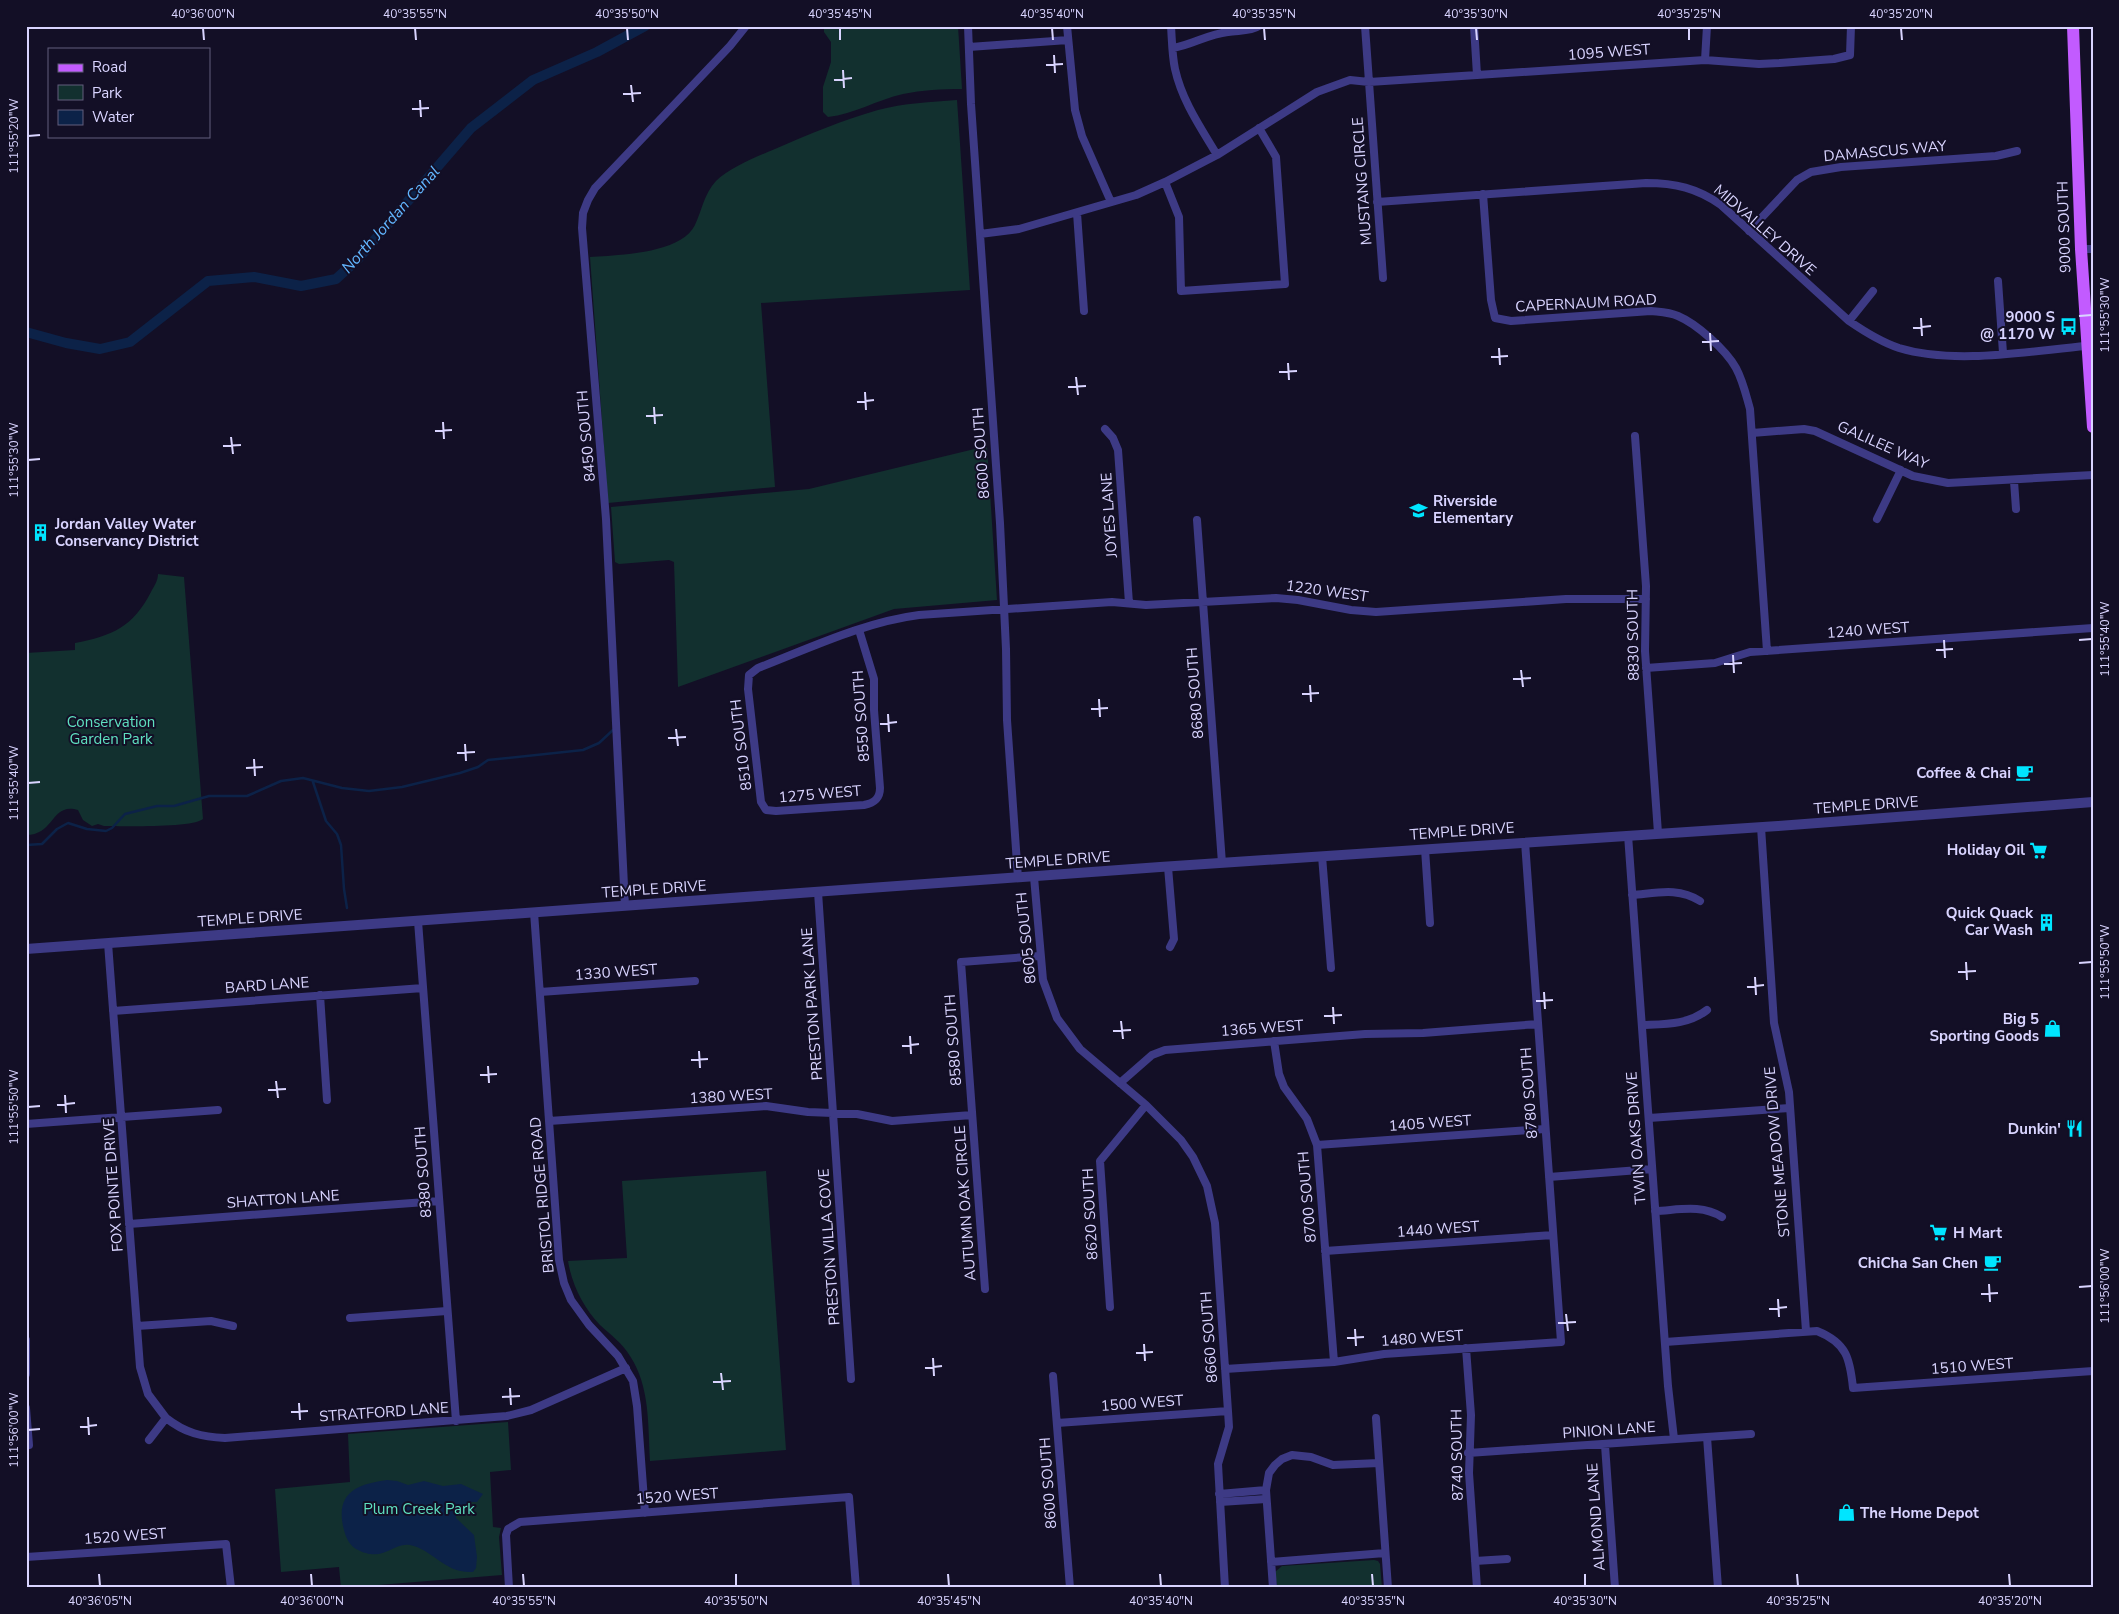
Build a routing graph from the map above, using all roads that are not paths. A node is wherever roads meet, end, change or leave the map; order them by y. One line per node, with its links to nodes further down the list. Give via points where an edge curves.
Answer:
1 (746, 26): 70 (street, 8450 SOUTH, via 595,188 583,213 606,519)
2 (968, 26): 12 (street, 8600 SOUTH)
3 (1067, 26): 11 (street)
4 (1171, 26): 13 (street)
5 (1259, 26): 13 (street, via 1215,34)
6 (1365, 26): 16 (street, MUSTANG CIRCLE)
7 (1474, 26): 15 (street)
8 (1707, 26): 14 (street)
9 (1851, 26): 14 (street, 1095 WEST, via 1850,55 1834,59 1780,63)
10 (2073, 26): 27 (main road, 9000 SOUTH)
11 (1068, 40): 12 (street); 22 (street, via 1077,119)
12 (969, 47): 26 (street, 8600 SOUTH)
13 (1173, 48): 19 (street, via 1174,67 1185,101)
14 (1705, 60): 15 (street, 1095 WEST)
15 (1477, 76): 16 (street, 1095 WEST)
16 (1368, 82): 17 (street, 1095 WEST, via 1350,80 1316,92); 23 (street, MUSTANG CIRCLE)
17 (1259, 128): 19 (street, 1095 WEST); 20 (street, via 1276,157 1285,284 1181,291 1180,217)
18 (2017, 151): 25 (street, DAMASCUS WAY, via 1996,156 1811,172 1797,180)
19 (1217, 155): 20 (street, 1095 WEST)
20 (1166, 182): 22 (street, 1095 WEST)
21 (1483, 194): 23 (street, MIDVALLEY DRIVE); 25 (street, MIDVALLEY DRIVE, via 1667,183 1706,195); 37 (street, CAPERNAUM ROAD, via 1495,318 1511,321 1651,311 1678,316 1706,336 1734,366 1744,385)
22 (1111, 202): 24 (street, 1095 WEST)
23 (1377, 202): 28 (street, MUSTANG CIRCLE)
24 (1077, 213): 26 (street, 1095 WEST, via 1019,229); 31 (street)
25 (1749, 231): 32 (street, MIDVALLEY DRIVE)
26 (980, 234): 48 (street, 8600 SOUTH)
27 (2087, 249): 33 (main road, 9000 SOUTH)
28 (1383, 278)
29 (1998, 281): 34 (street)
30 (1873, 291): 32 (street)
31 (1084, 311)
32 (1849, 321): 34 (street, MIDVALLEY DRIVE, via 1898,348 1921,353 1950,356)
33 (2086, 346): 34 (street, MIDVALLEY DRIVE); 35 (main road, 9000 SOUTH)
34 (2003, 353)
35 (2093, 427)
36 (1105, 429): 47 (street, JOYES LANE, via 1114,438 1118,450)
37 (1752, 433): 39 (street, GALILEE WAY, via 1815,431); 51 (street, CAPERNAUM ROAD)
38 (1635, 436): 45 (street, 8830 SOUTH)
39 (1901, 470): 41 (street, GALILEE WAY, via 1948,484); 43 (street)
40 (2093, 474): 41 (street, GALILEE WAY)
41 (2014, 481): 42 (street)
42 (2016, 509)
43 (1877, 519)
44 (1197, 520): 46 (street, 8680 SOUTH)
45 (1646, 599): 46 (street, 1220 WEST, via 1566,599 1376,612 1291,599); 52 (street, 8830 SOUTH)
46 (1203, 602): 47 (street, 1220 WEST); 63 (street, 8680 SOUTH)
47 (1128, 603): 48 (street, 1220 WEST)
48 (1004, 609): 50 (street, 1220 WEST, via 913,616); 66 (street, 8600 SOUTH, via 1007,720)
49 (2093, 628): 51 (street, 1240 WEST)
50 (860, 630): 53 (street, 1220 WEST, via 758,668); 54 (street, 8550 SOUTH, via 874,679 880,788)
51 (1767, 651): 52 (street, 1240 WEST, via 1744,653 1716,663)
52 (1646, 668): 58 (street, 8830 SOUTH)
53 (749, 675): 56 (street, 8510 SOUTH, via 761,802)
54 (875, 801): 56 (street, 1275 WEST, via 864,805 776,812)
55 (2093, 802): 57 (street, TEMPLE DRIVE)
56 (766, 810)
57 (1761, 827): 58 (street, TEMPLE DRIVE); 91 (street, STONE MEADOW DRIVE, via 1774,1024 1787,1076)
58 (1658, 833): 59 (street, TEMPLE DRIVE)
59 (1628, 835): 60 (street, TEMPLE DRIVE); 68 (street, TWIN OAKS DRIVE)
60 (1525, 842): 61 (street, TEMPLE DRIVE); 85 (street, 8780 SOUTH)
61 (1425, 849): 62 (street, TEMPLE DRIVE); 73 (street)
62 (1322, 856): 63 (street, TEMPLE DRIVE); 78 (street)
63 (1222, 863): 64 (street, TEMPLE DRIVE)
64 (1168, 867): 65 (street, TEMPLE DRIVE); 75 (street, via 1174,939)
65 (1034, 877): 66 (street, TEMPLE DRIVE); 77 (street, 8605 SOUTH)
66 (1018, 878): 67 (street, TEMPLE DRIVE)
67 (818, 892): 70 (street, TEMPLE DRIVE); 93 (street, PRESTON PARK LANE)
68 (1632, 895): 69 (street, via 1676,892); 86 (street, TWIN OAKS DRIVE)
69 (1700, 901)
70 (625, 906): 71 (street, TEMPLE DRIVE)
71 (534, 912): 72 (street, TEMPLE DRIVE); 81 (street, BRISTOL RIDGE ROAD)
72 (418, 921): 74 (street, TEMPLE DRIVE); 80 (street, 8380 SOUTH)
73 (1430, 922)
74 (108, 943): 76 (street, TEMPLE DRIVE); 83 (street, FOX POINTE DRIVE)
75 (1170, 946)
76 (26, 949)
77 (1040, 956): 88 (street, 8605 SOUTH, via 1043,980 1057,1018 1080,1049); 94 (street, 8580 SOUTH, via 961,962)
78 (1331, 968)
79 (695, 981): 81 (street, 1330 WEST)
80 (423, 988): 82 (street, BARD LANE); 103 (street, 8380 SOUTH)
81 (540, 992): 97 (street, BRISTOL RIDGE ROAD)
82 (320, 995): 83 (street, BARD LANE); 89 (street)
83 (113, 1010): 95 (street, FOX POINTE DRIVE)
84 (1708, 1010): 86 (street, via 1684,1022)
85 (1538, 1024): 87 (street, 1365 WEST); 99 (street, 8780 SOUTH)
86 (1642, 1025): 96 (street, TWIN OAKS DRIVE)
87 (1274, 1041): 88 (street, 1365 WEST, via 1166,1050 1139,1064); 100 (street, 8700 SOUTH, via 1278,1074 1307,1119)
88 (1120, 1083): 90 (street, 8605 SOUTH)
89 (327, 1100)
90 (1146, 1105): 110 (street, 8620 SOUTH, via 1100,1161); 122 (street, 8660 SOUTH, via 1185,1146 1207,1186 1215,1223)
91 (1790, 1108): 96 (street); 115 (street, STONE MEADOW DRIVE)
92 (218, 1110): 95 (street)
93 (833, 1113): 94 (street, 1380 WEST, via 892,1121); 97 (street, 1380 WEST, via 766,1106); 126 (street, PRESTON VILLA COVE)
94 (972, 1115): 109 (street, AUTUMN OAK CIRCLE)
95 (121, 1116): 98 (street); 106 (street, FOX POINTE DRIVE)
96 (1649, 1118): 101 (street, TWIN OAKS DRIVE)
97 (549, 1121): 121 (street, BRISTOL RIDGE ROAD, via 559,1260 564,1283 578,1313)
98 (26, 1124)
99 (1545, 1129): 100 (street, 1405 WEST); 102 (street, 8780 SOUTH)
100 (1317, 1145): 108 (street, 8700 SOUTH)
101 (1652, 1169): 102 (street); 104 (street, TWIN OAKS DRIVE)
102 (1549, 1177): 107 (street, 8780 SOUTH)
103 (439, 1201): 106 (street, SHATTON LANE); 111 (street, 8380 SOUTH)
104 (1655, 1211): 105 (street, via 1700,1208); 118 (street, TWIN OAKS DRIVE)
105 (1722, 1217)
106 (129, 1224): 113 (street, FOX POINTE DRIVE)
107 (1553, 1235): 108 (street, 1440 WEST); 117 (street, 8780 SOUTH)
108 (1326, 1251): 120 (street, 8700 SOUTH)
109 (985, 1289)
110 (1110, 1307)
111 (447, 1311): 112 (street); 131 (street, 8380 SOUTH)
112 (350, 1318)
113 (137, 1326): 114 (street, via 211,1321); 129 (street, FOX POINTE DRIVE, via 142,1379 148,1394)
114 (233, 1326)
115 (1806, 1331): 118 (street); 123 (street, 1510 WEST, via 1817,1331 1838,1344 1848,1356 1854,1388)
116 (26, 1340): 124 (street)
117 (1561, 1342): 119 (street, 1480 WEST)
118 (1664, 1342): 135 (street, TWIN OAKS DRIVE)
119 (1466, 1348): 120 (street, 1480 WEST, via 1384,1354); 139 (street, 8740 SOUTH, via 1471,1415)
120 (1334, 1362): 122 (street, 1480 WEST)
121 (626, 1368): 131 (street, STRATFORD LANE, via 517,1414); 143 (street, BRISTOL RIDGE ROAD, via 633,1381 637,1406)
122 (1225, 1369): 128 (street, 8660 SOUTH)
123 (2093, 1371)
124 (26, 1374)
125 (1053, 1376): 132 (street, 8600 SOUTH)
126 (852, 1379)
127 (26, 1408): 137 (street)
128 (1228, 1411): 132 (street, 1500 WEST); 142 (street, 8660 SOUTH, via 1228,1427 1218,1464)
129 (166, 1418): 131 (street, STRATFORD LANE, via 190,1433 225,1438); 136 (street)
130 (1376, 1418): 140 (street)
131 (456, 1421)
132 (1057, 1423): 152 (street, 8600 SOUTH)
133 (1751, 1434): 134 (street, PINION LANE)
134 (1707, 1437): 135 (street, PINION LANE); 158 (street)
135 (1674, 1439): 138 (street, PINION LANE)
136 (149, 1440)
137 (28, 1445)
138 (1605, 1445): 139 (street, PINION LANE); 157 (street, ALMOND LANE)
139 (1468, 1453): 147 (street, 8740 SOUTH)
140 (1379, 1463): 141 (street, via 1340,1466 1292,1455 1274,1465 1269,1473); 144 (street)
141 (1266, 1495): 142 (street); 148 (street)
142 (1219, 1498): 153 (street, 8660 SOUTH)
143 (645, 1513): 150 (street, 1520 WEST, via 520,1522 508,1529); 151 (street, 1520 WEST, via 849,1497)
144 (1385, 1553): 148 (street); 155 (street)
145 (26, 1557): 149 (street, 1520 WEST, via 226,1544)
146 (1506, 1559): 147 (street)
147 (1475, 1561): 156 (street, 8740 SOUTH)
148 (1271, 1562): 154 (street)
149 (231, 1588)
150 (509, 1588)
151 (856, 1588)
152 (1070, 1588)
153 (1225, 1588)
154 (1273, 1588)
155 (1388, 1588)
156 (1477, 1588)
157 (1615, 1588)
158 (1718, 1588)

